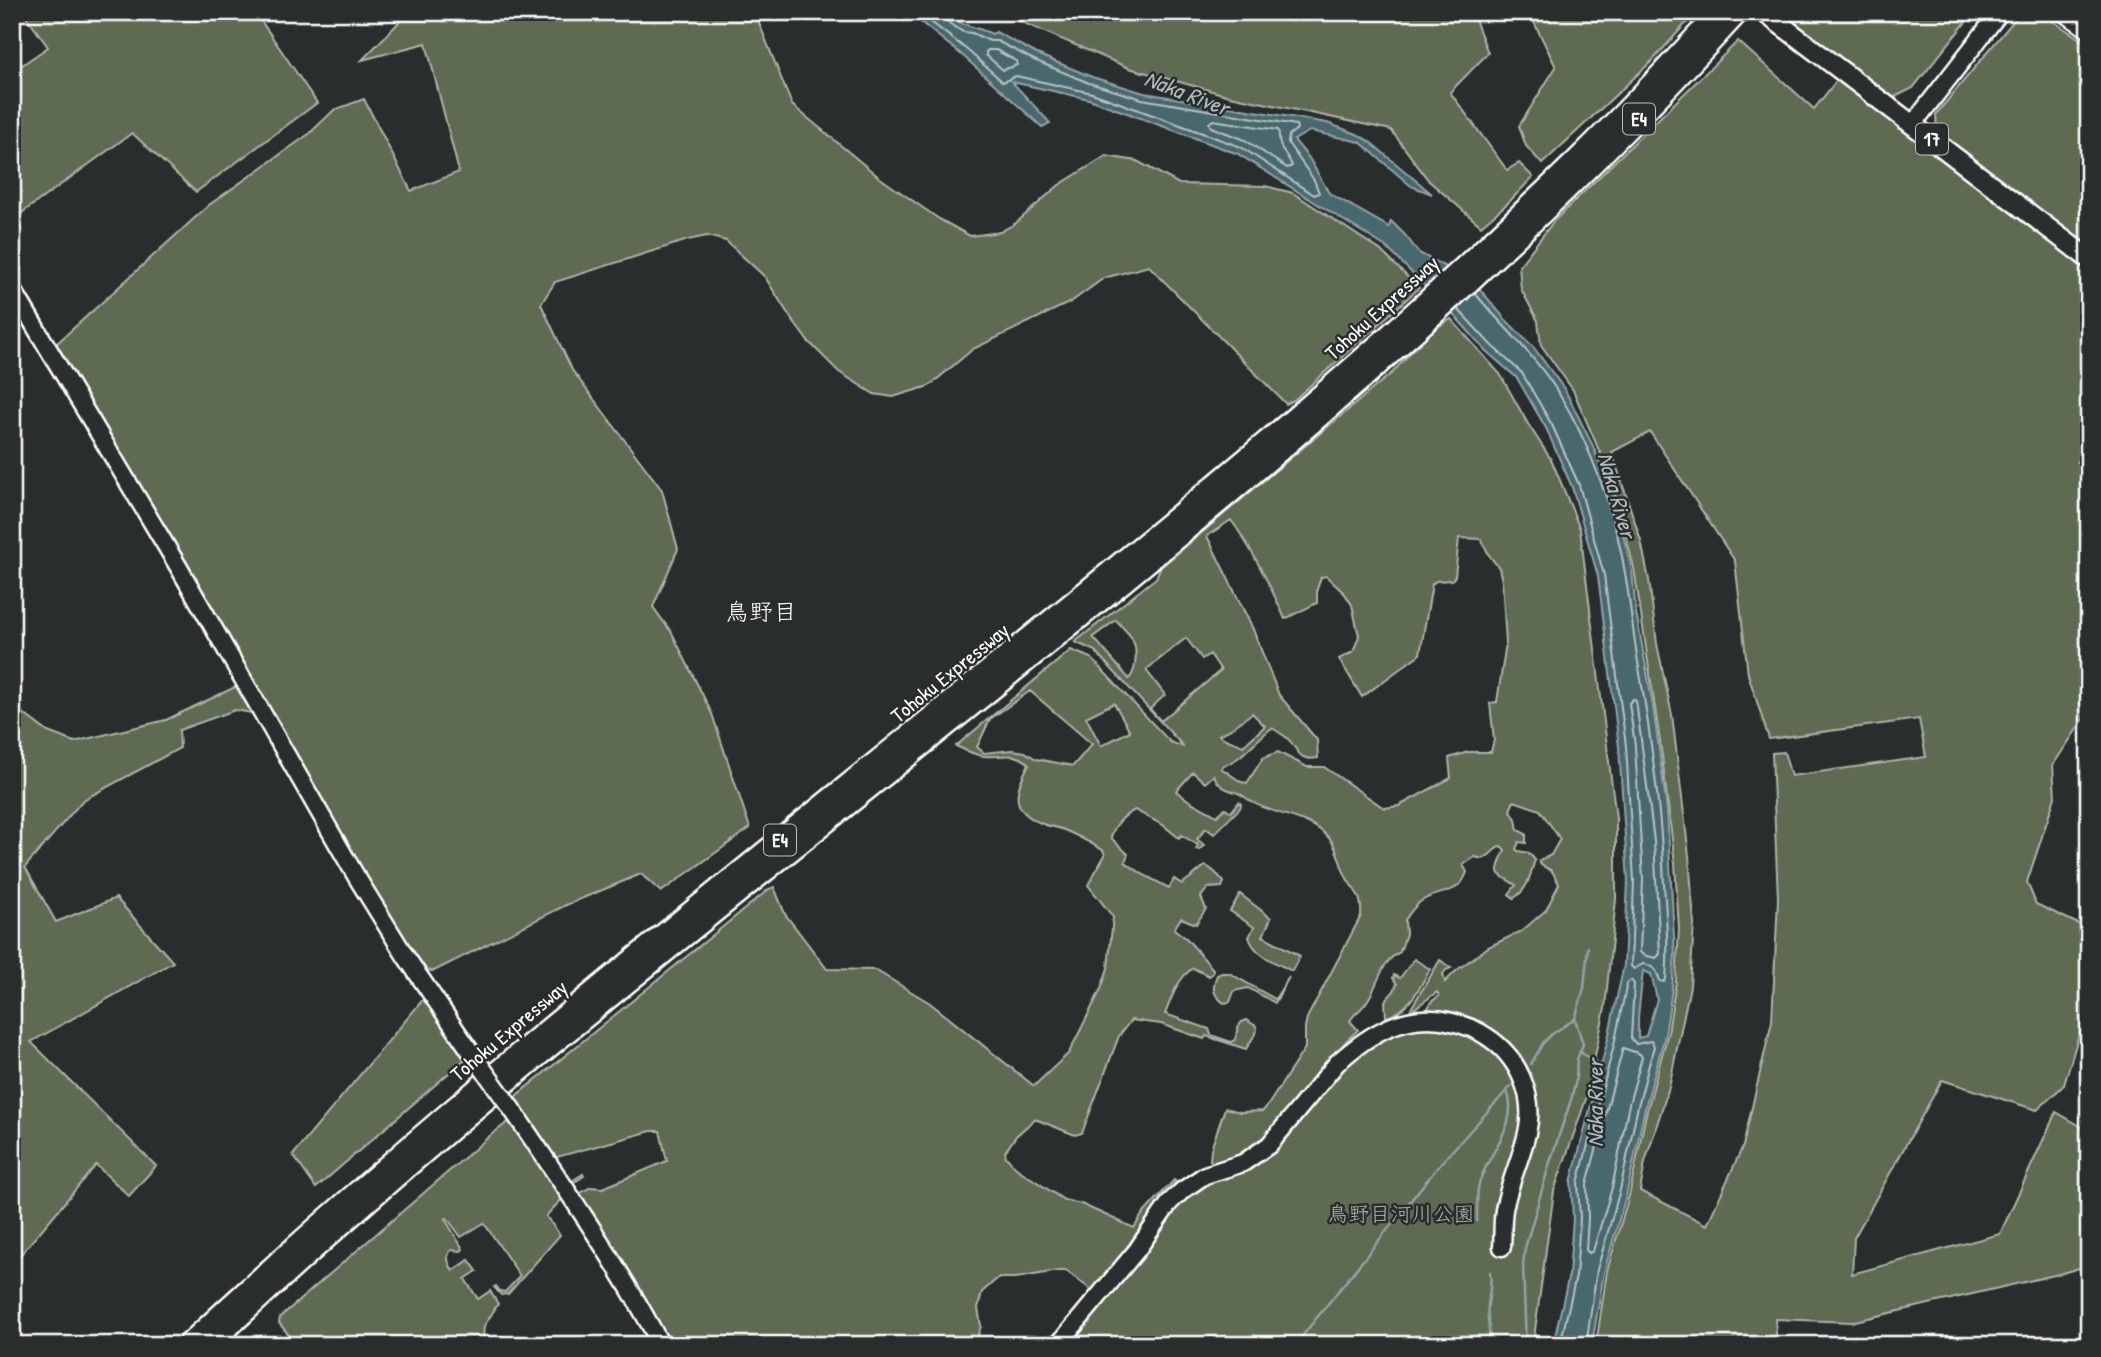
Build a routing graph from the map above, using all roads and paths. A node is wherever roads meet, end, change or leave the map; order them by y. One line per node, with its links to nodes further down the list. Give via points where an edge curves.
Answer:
1 (1718, 12): 8 (highway, Tohoku Expressway / E4)
2 (1739, 12): 8 (highway, Tohoku Expressway / E4, via 1645,113)
3 (2000, 12): 7 (street)
4 (2065, 12): 6 (main road)
5 (1769, 16): 7 (main road, 17)
6 (2089, 29)
7 (1913, 124): 9 (main road, 17)
8 (1529, 215): 11 (highway, Tohoku Expressway / E4)
9 (2089, 259)
10 (12, 288): 15 (street, bridge, via 356,876 406,957 583,1213)
11 (1384, 349): 13 (highway, Tohoku Expressway / E4, via 571,1008 349,1197); 14 (highway, Tohoku Expressway / E4, via 1233,491 580,1022)
12 (1502, 1247): 16 (street, via 1504,1208 1528,1131 1521,1075 1486,1035 1445,1020 1403,1021 1385,1027 1337,1063 1255,1156 1205,1175 1170,1202 1137,1250)
13 (187, 1345)
14 (210, 1345)
15 (661, 1345)
16 (1058, 1345)

